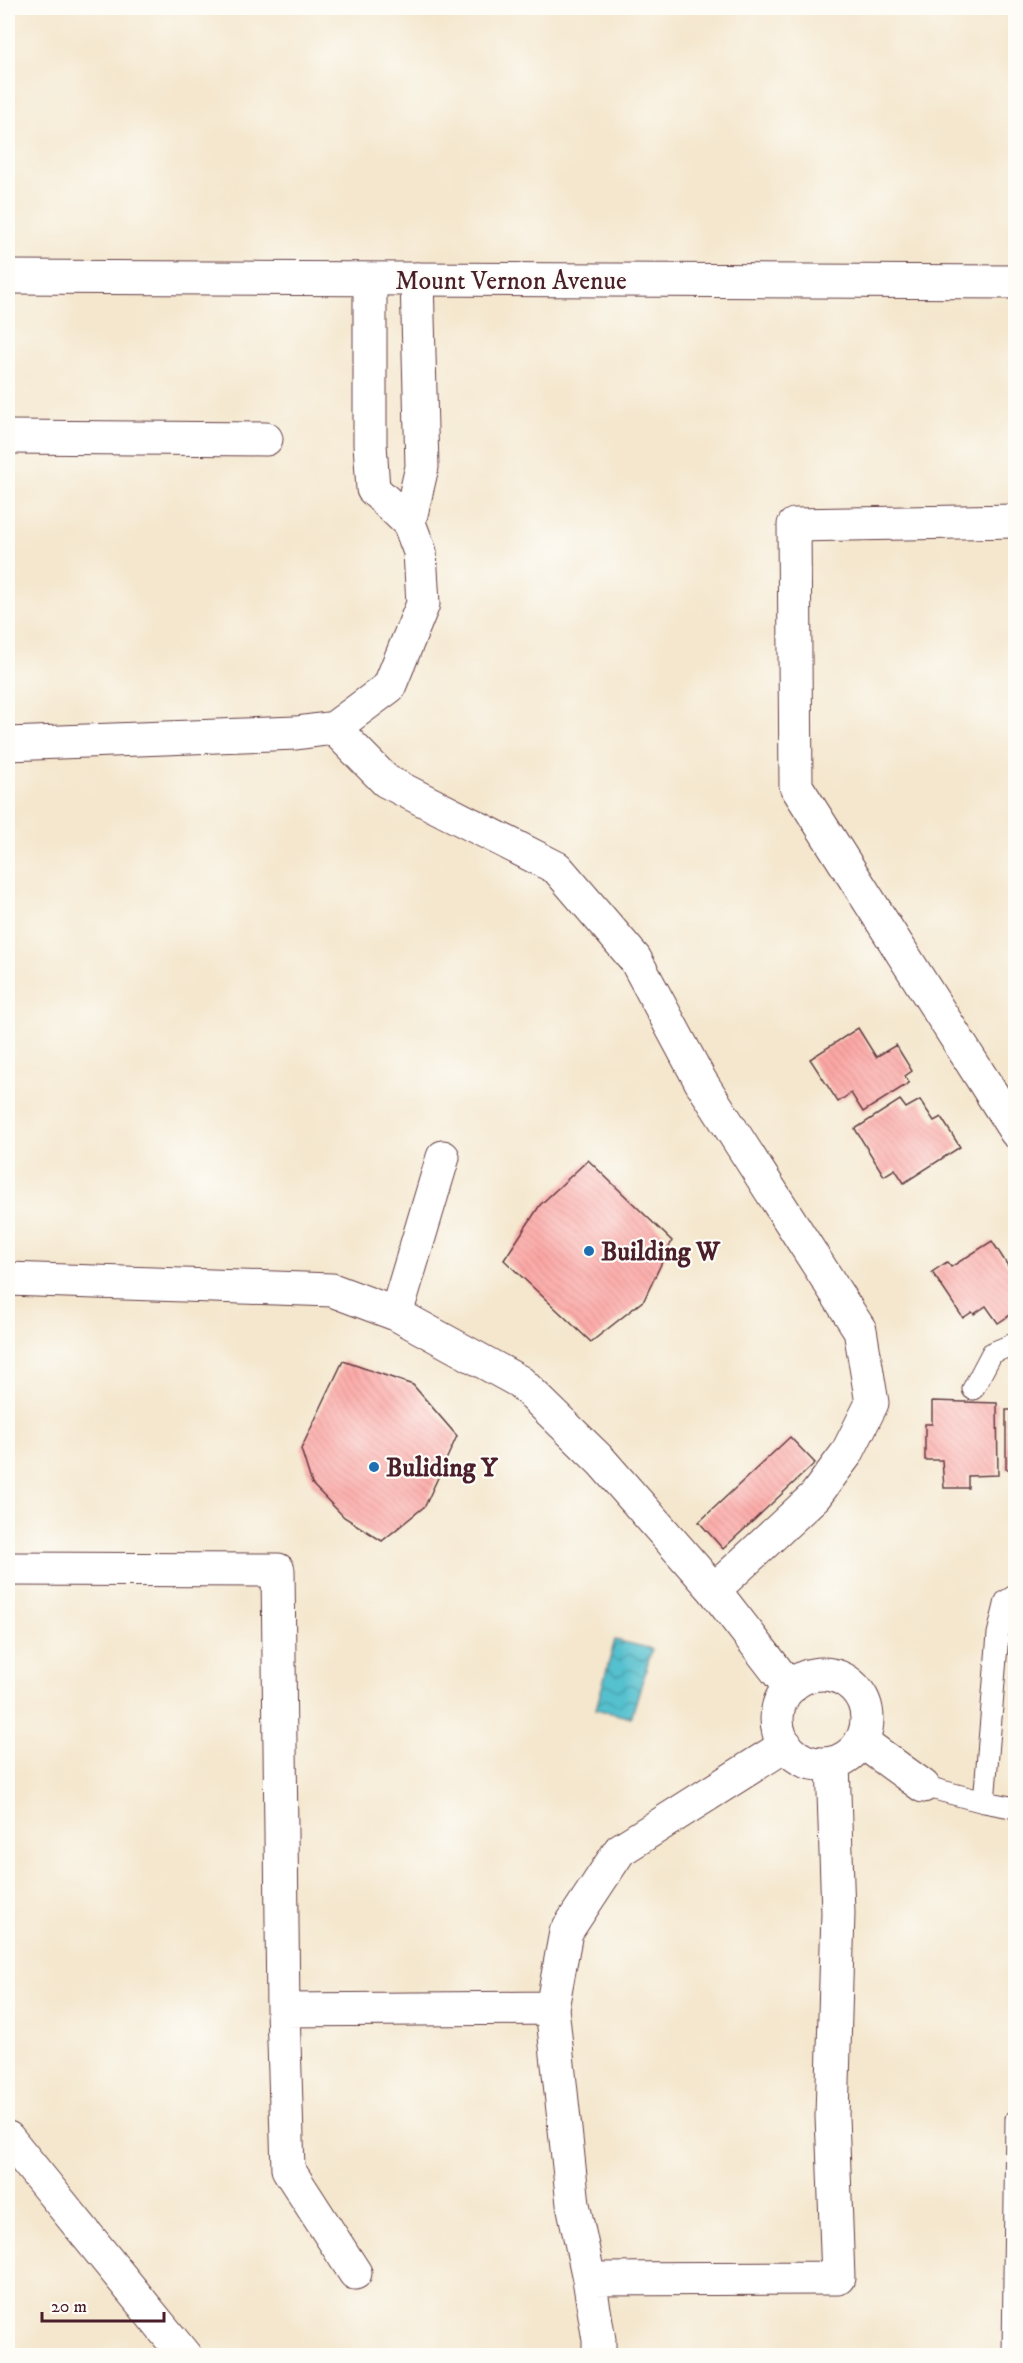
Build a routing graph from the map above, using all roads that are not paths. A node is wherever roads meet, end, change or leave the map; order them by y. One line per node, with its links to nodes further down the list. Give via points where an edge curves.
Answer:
1 (8, 277): 3 (street, Mount Vernon Avenue)
2 (417, 279): 3 (street, Mount Vernon Avenue); 4 (street, Mount Vernon Avenue); 8 (street, via 422,467)
3 (370, 280): 8 (street, via 373,489)
4 (1016, 282)
5 (8, 437): 6 (street)
6 (266, 439)
7 (1016, 521): 11 (street, via 794,525 794,536 796,786)
8 (409, 523): 9 (street, via 420,552 423,604 389,687)
9 (334, 728): 10 (street, via 296,733); 18 (street, via 386,781 557,868 635,959 701,1082 860,1330 872,1403 846,1453 816,1496)
10 (8, 744)
11 (1016, 1132)
12 (443, 1157): 14 (street)
13 (8, 1279): 14 (street, via 332,1290)
14 (396, 1314): 18 (street, via 520,1382 602,1462)
15 (1016, 1343): 16 (lane, via 992,1353)
16 (973, 1389)
17 (8, 1569): 28 (street, via 279,1570)
18 (714, 1590): 20 (street)
19 (1016, 1595): 25 (lane, via 1006,1600 998,1634)
20 (790, 1688): 21 (street, via 815,1674 830,1674 855,1688 865,1706 866,1728); 22 (street, via 777,1716)
21 (861, 1742): 23 (street); 24 (street)
22 (786, 1745): 23 (street, via 807,1761); 27 (street, via 620,1850 566,1932)
23 (833, 1763): 32 (street, via 838,1913 832,2115 838,2278)
24 (923, 1786): 25 (lane)
25 (984, 1802): 26 (lane)
26 (1016, 1809)
27 (552, 2008): 28 (street); 32 (street, via 573,2204)
28 (283, 2010): 31 (street, via 288,2169)
29 (1016, 2119): 35 (lane)
30 (8, 2138): 33 (street)
31 (355, 2273)
32 (590, 2279): 34 (street)
33 (185, 2355)
34 (599, 2355)
35 (1013, 2355)

